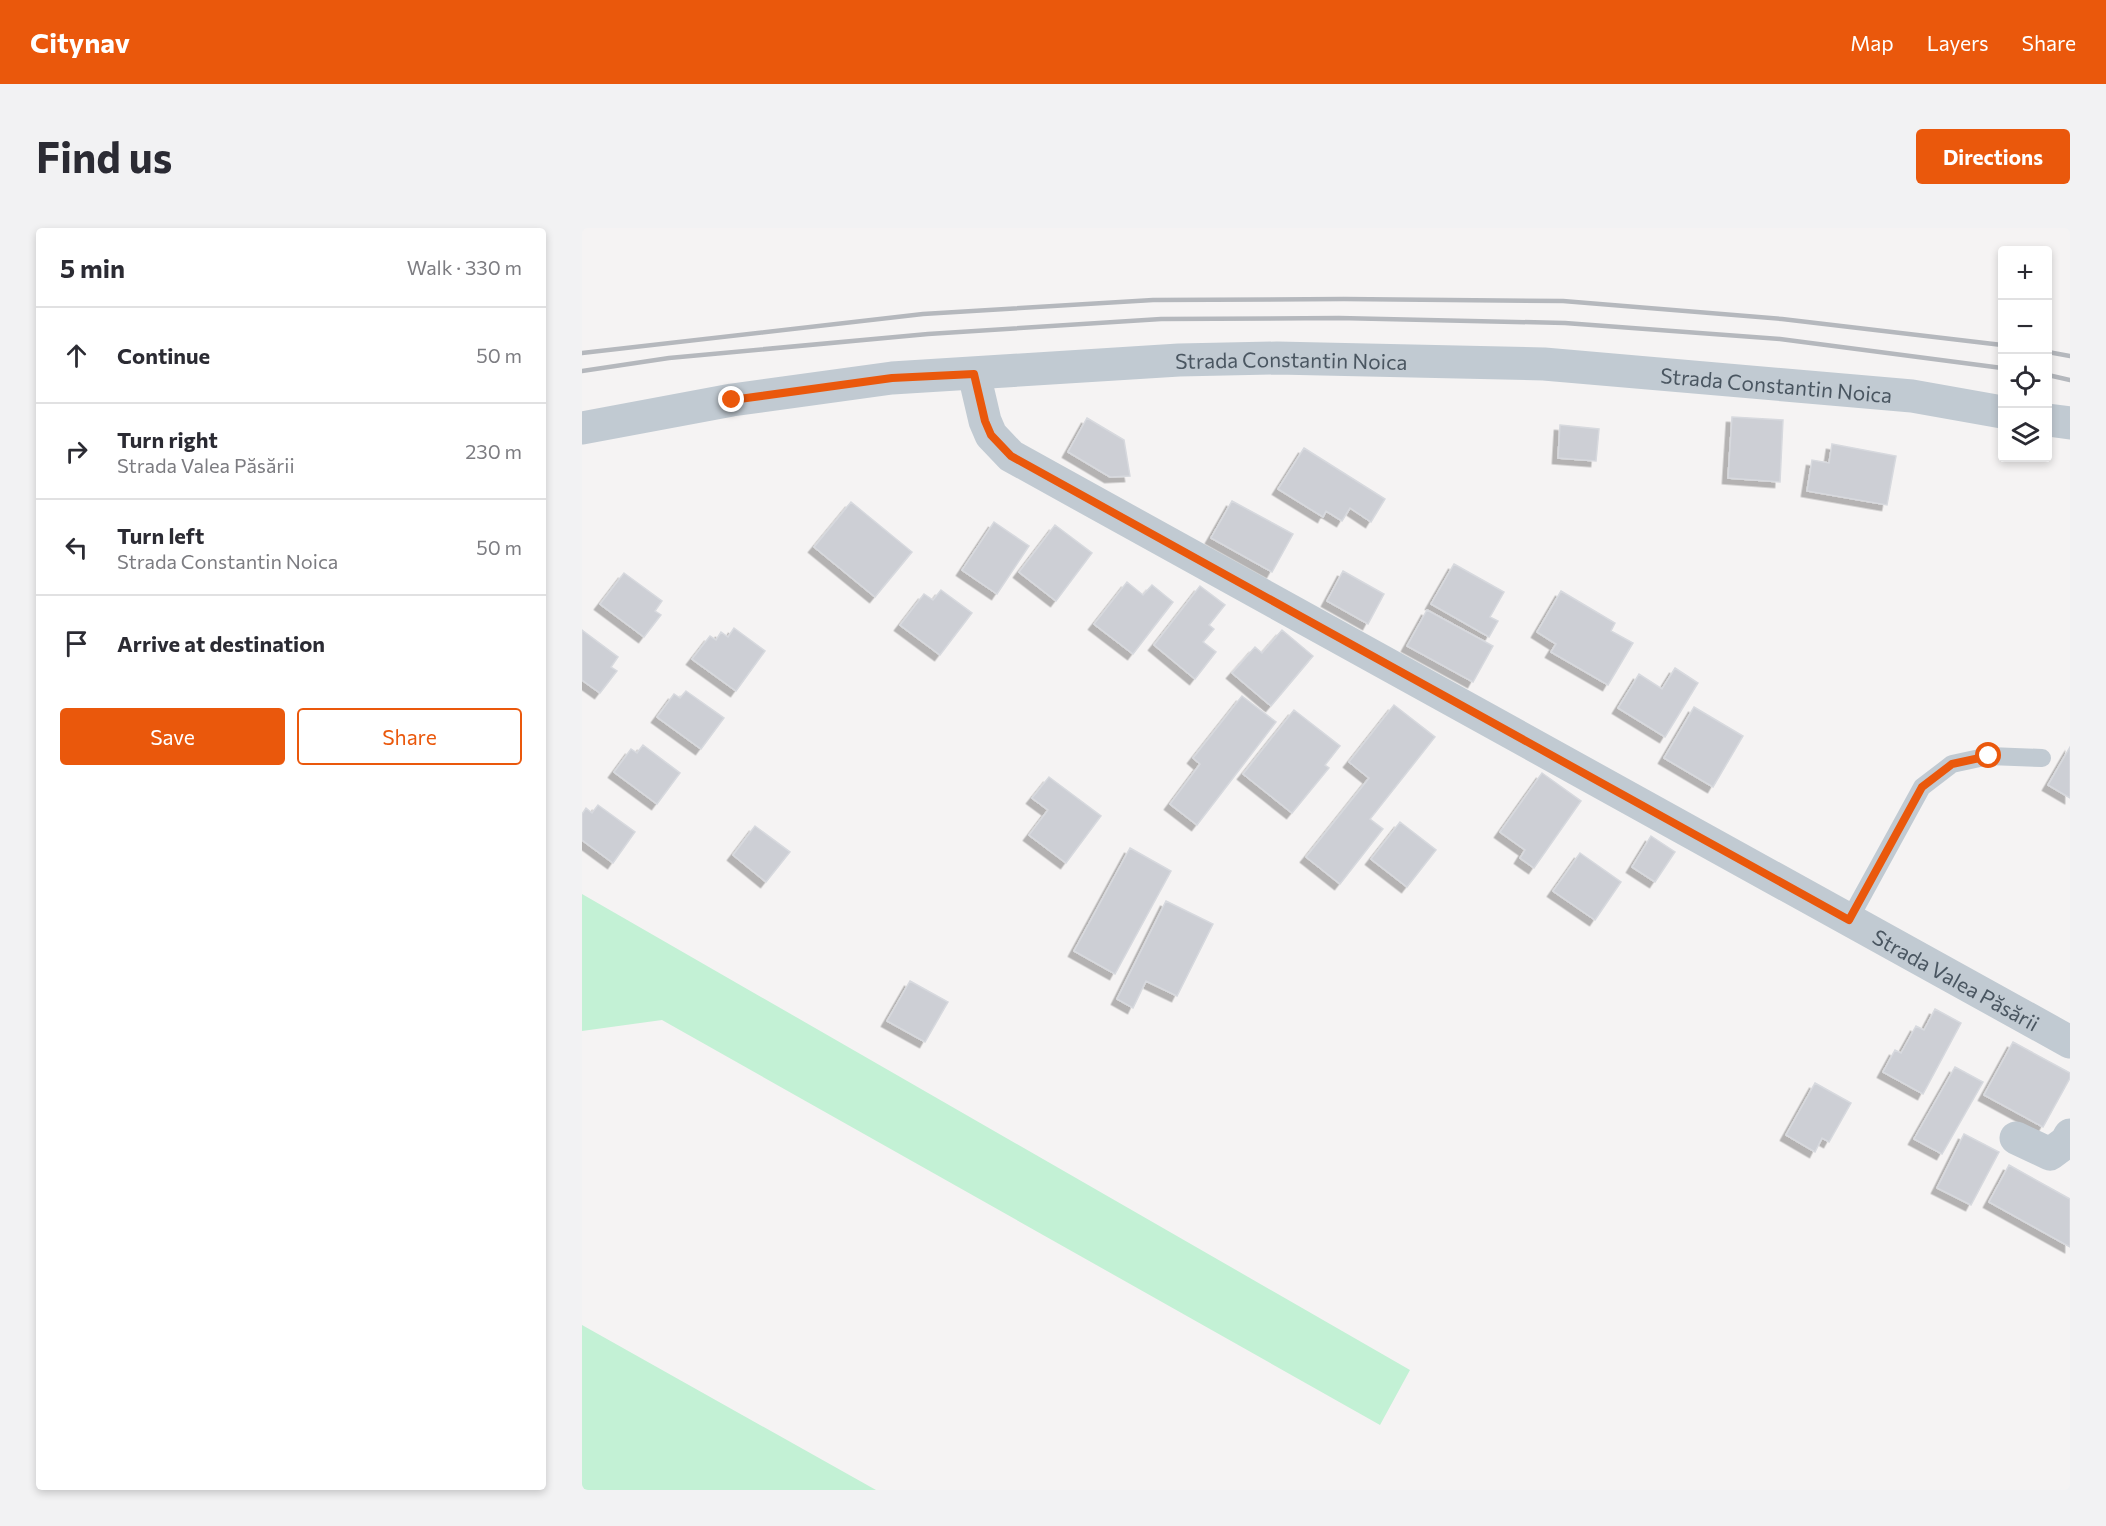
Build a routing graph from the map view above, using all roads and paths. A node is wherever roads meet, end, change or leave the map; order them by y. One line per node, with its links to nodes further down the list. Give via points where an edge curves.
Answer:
1 (974, 374): 2 (street, Strada Constantin Noica, via 1179,360 1365,359 1544,364 1912,396); 5 (street, Strada Constantin Noica, via 892,378 732,400); 7 (street, Strada Valea Păsării, via 991,435 1011,456)
2 (1998, 411)
3 (2052, 421): 4 (street)
4 (2070, 423)
5 (582, 428)
6 (2042, 758): 7 (lane, via 1989,756 1952,764 1922,787)
7 (1849, 920): 8 (street, Strada Valea Păsării)
8 (2070, 1042)
9 (2070, 1135): 10 (street, via 2050,1154)
10 (2016, 1138)

